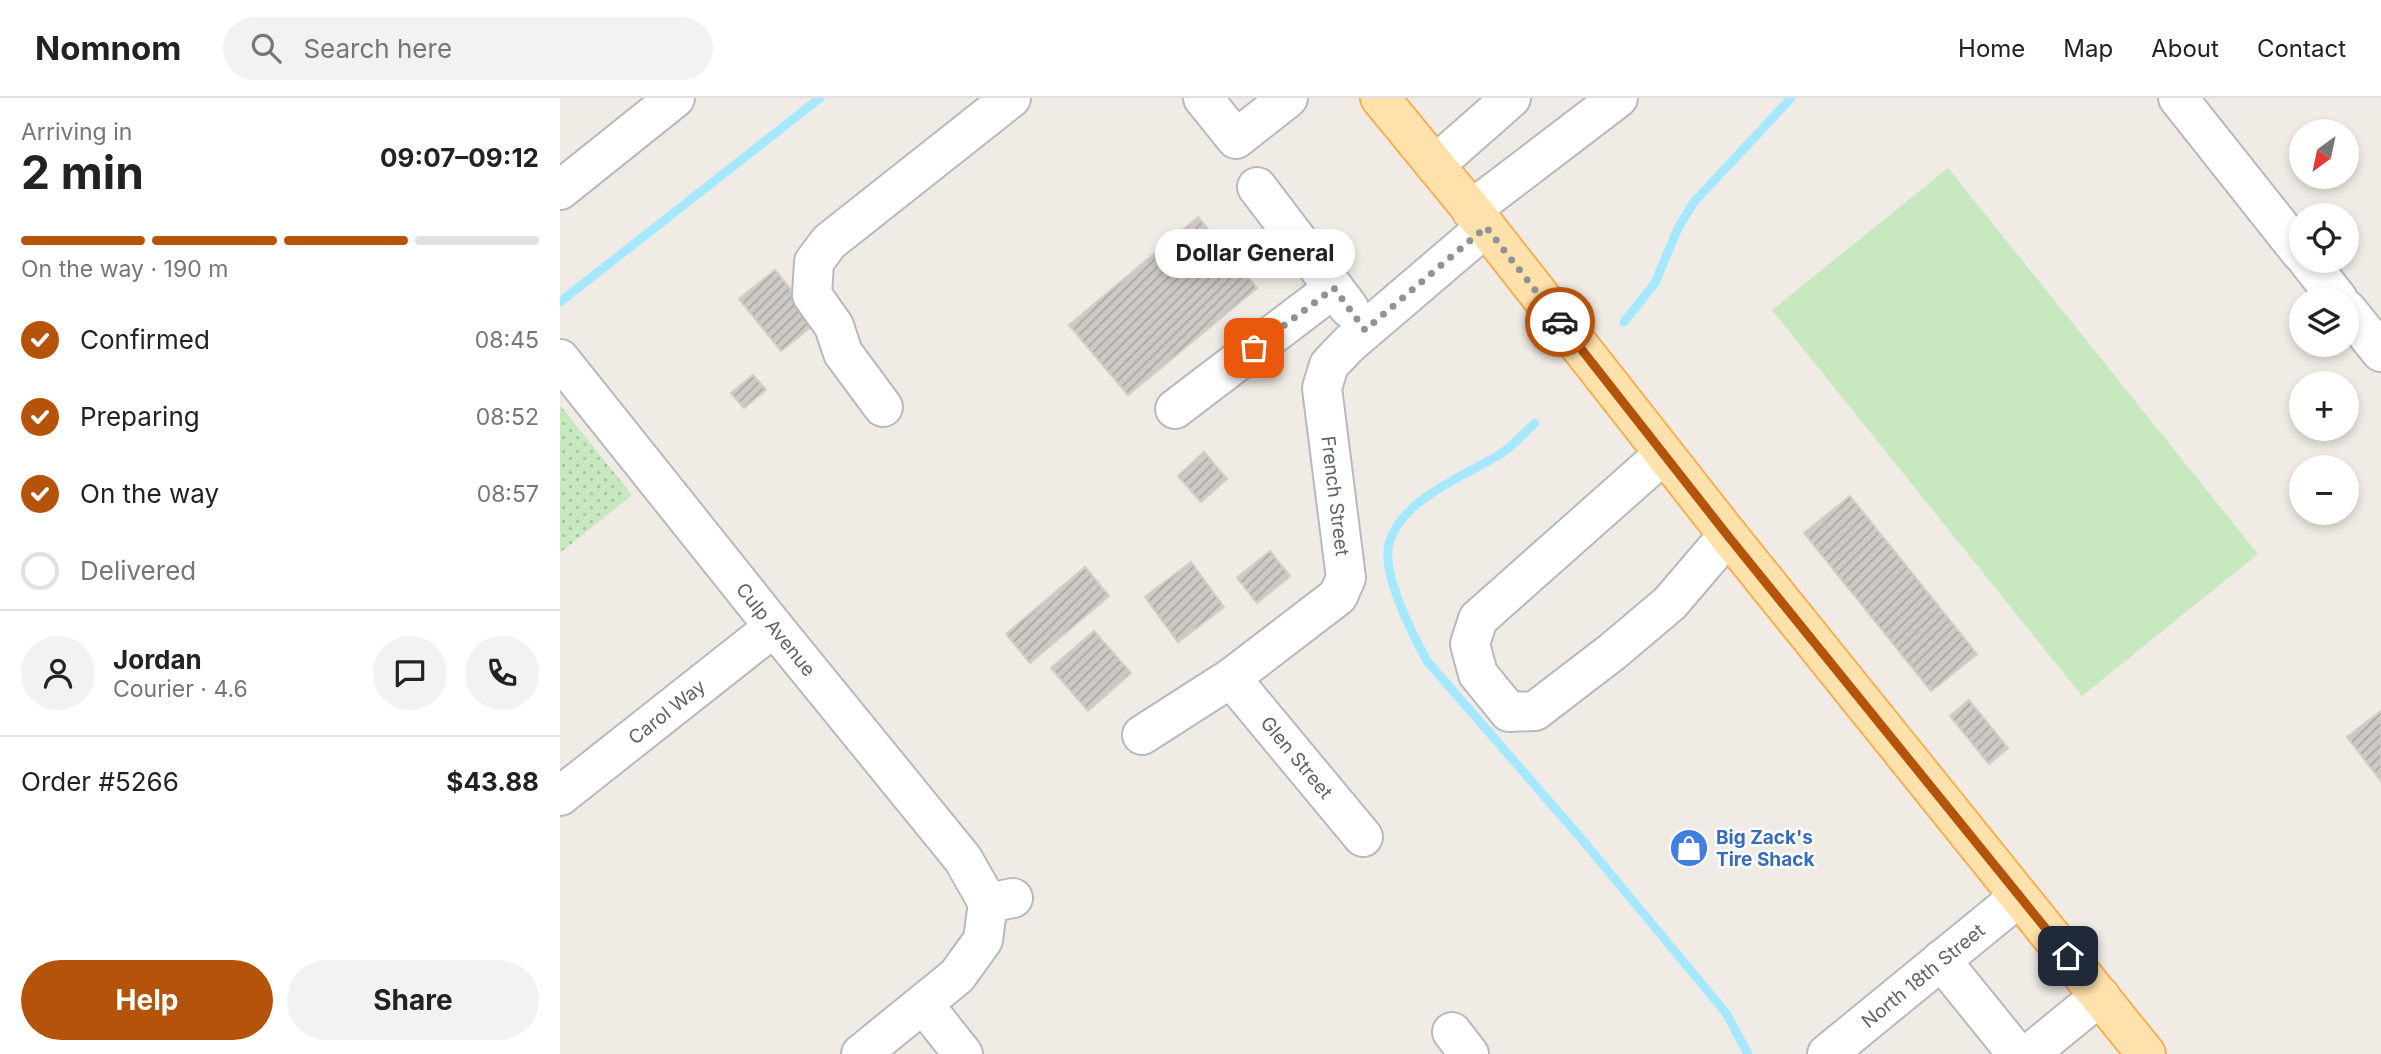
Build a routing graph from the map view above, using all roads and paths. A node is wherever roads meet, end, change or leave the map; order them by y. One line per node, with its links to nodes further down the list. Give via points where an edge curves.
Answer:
1 (675, 98): 11 (street)
2 (1011, 98): 19 (street, via 830,242 814,262 812,295 834,326 843,354)
3 (1203, 98): 7 (street, via 1236,139)
4 (1511, 98): 9 (street)
5 (1618, 98): 12 (street, French Street)
6 (2178, 98): 13 (street)
7 (1284, 99)
8 (1391, 102): 9 (main road)
9 (1435, 165): 12 (main road)
10 (1257, 187): 16 (street)
11 (560, 190)
12 (1478, 218): 17 (street, French Street); 21 (main road)
13 (2289, 238)
14 (2317, 273): 15 (street)
15 (2329, 287)
16 (1334, 288): 17 (street); 20 (street)
17 (1365, 330): 24 (street, French Street, via 1329,365 1322,388 1346,578 1338,596)
18 (560, 359): 23 (street, Culp Avenue)
19 (883, 407)
20 (1175, 408)
21 (1664, 454): 22 (main road); 22 (street, via 1478,619 1469,645 1478,674 1509,712 1535,710 1670,603)
22 (1728, 536): 28 (main road)
23 (774, 627): 26 (street, Carol Way); 31 (street, Culp Avenue, via 1001,901 983,940 957,976)
24 (1231, 678): 25 (street, French Street); 27 (street, Glen Street)
25 (1142, 735)
26 (560, 796)
27 (1363, 837)
28 (2019, 897): 29 (street, North 18th Street); 30 (main road)
29 (1941, 960): 34 (street, North 18th Street); 35 (street)
30 (2100, 996): 36 (street); 37 (main road)
31 (924, 1005): 32 (street, Culp Avenue); 33 (street)
32 (861, 1054)
33 (963, 1054)
34 (1827, 1054)
35 (2017, 1054)
36 (2029, 1054)
37 (2146, 1054)

